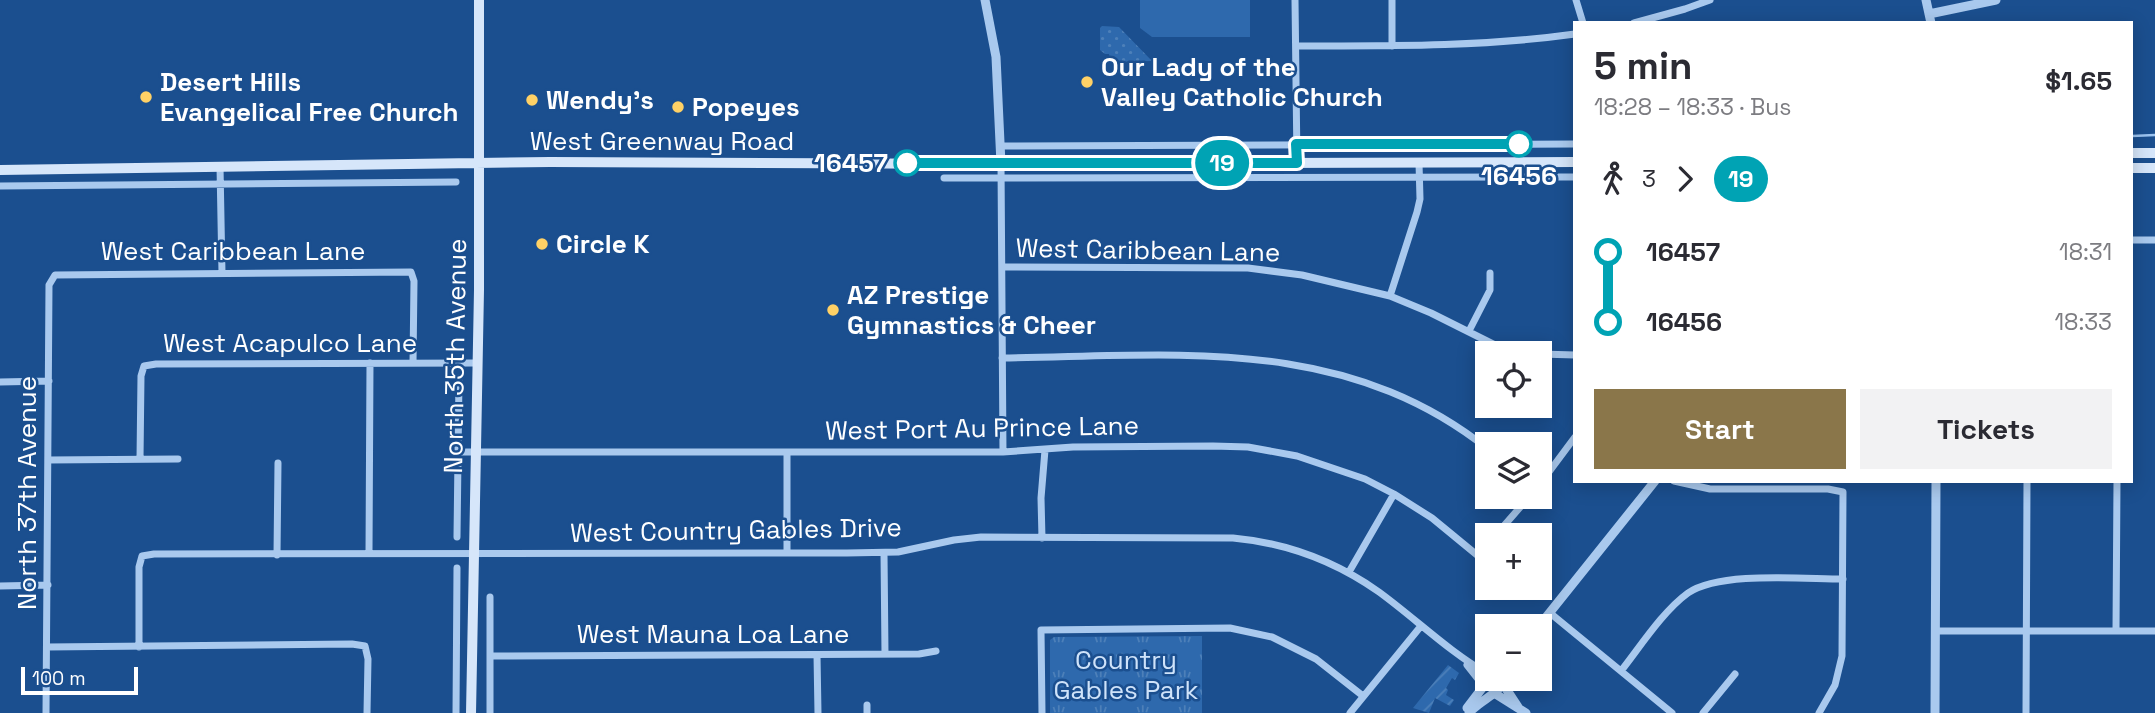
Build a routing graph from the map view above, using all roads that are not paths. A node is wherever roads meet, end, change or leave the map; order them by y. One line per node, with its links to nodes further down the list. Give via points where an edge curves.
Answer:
1 (480, 0): 23 (main road, North 35th Avenue)
2 (985, 0): 19 (street, via 996,57)
3 (1295, 0): 15 (street)
4 (1392, 0): 16 (street)
5 (1576, 0): 12 (street)
6 (1682, 0): 10 (street)
7 (1710, 0): 10 (street)
8 (1926, 0): 11 (street)
9 (1996, 0): 11 (street)
10 (1685, 9): 13 (street)
11 (1930, 19)
12 (1582, 21)
13 (1641, 21)
14 (1573, 34): 16 (street, via 1500,43)
15 (1296, 46): 16 (street); 17 (street)
16 (1392, 46)
17 (1296, 144): 18 (street); 19 (street); 24 (street)
18 (1573, 144)
19 (1000, 146): 26 (street)
20 (2133, 153): 21 (main road)
21 (2155, 153)
22 (1573, 162): 25 (main road, West Greenway Road)
23 (480, 163): 26 (main road, West Greenway Road); 27 (main road, West Greenway Road); 50 (main road, North 35th Avenue)
24 (1297, 163): 25 (main road, West Greenway Road); 26 (main road, West Greenway Road)
25 (1419, 163): 31 (street)
26 (1001, 164): 34 (street)
27 (220, 166): 30 (main road, West Greenway Road); 36 (street)
28 (2133, 168): 29 (main road)
29 (2155, 168)
30 (0, 170)
31 (1419, 177): 32 (street); 34 (street); 44 (street, via 1417,212)
32 (1573, 177)
33 (944, 178): 34 (street)
34 (1001, 179): 40 (street)
35 (456, 182): 36 (street)
36 (220, 184): 37 (street); 41 (street)
37 (0, 186)
38 (2133, 240): 39 (street)
39 (2155, 240)
40 (1002, 267): 44 (street, West Caribbean Lane, via 1248,268 1302,275); 49 (street)
41 (222, 273): 43 (street, West Caribbean Lane); 52 (street, West Caribbean Lane, via 411,272)
42 (1490, 273): 45 (street, via 1490,290)
43 (55, 275): 54 (street, North 37th Avenue, via 49,285)
44 (1390, 296): 45 (street, West Caribbean Lane)
45 (1469, 331): 46 (street, West Caribbean Lane)
46 (1487, 341)
47 (1552, 354): 48 (street)
48 (1573, 355)
49 (1002, 358): 56 (street, via 1235,356 1276,360 1335,373 1402,396); 61 (street)
50 (478, 362): 52 (street, West Acapulco Lane); 60 (main road, North 35th Avenue)
51 (370, 363): 52 (street, West Acapulco Lane); 63 (street, West Acapulco Lane, via 144,366); 79 (street)
52 (414, 363)
53 (459, 378): 59 (street, North 35th Avenue)
54 (49, 381): 55 (street); 65 (street, North 37th Avenue)
55 (0, 382)
56 (1475, 440)
57 (1573, 440): 67 (street)
58 (1045, 450): 61 (street, West Port Au Prince Lane); 73 (street, West Port Au Prince Lane, via 1248,447 1335,468); 77 (street)
59 (458, 452): 60 (street, West Port Au Prince Lane); 76 (street, North 35th Avenue)
60 (475, 452): 62 (street, West Port Au Prince Lane); 80 (main road, North 35th Avenue)
61 (1003, 452): 62 (street, West Port Au Prince Lane)
62 (787, 453): 81 (street)
63 (140, 459): 64 (street); 65 (street)
64 (178, 459)
65 (48, 460): 87 (street, North 37th Avenue)
66 (278, 463): 83 (street)
67 (1552, 468)
68 (1653, 483): 90 (street)
69 (1683, 483): 86 (street, via 1710,489 1843,492)
70 (1936, 483): 92 (street)
71 (2027, 483): 93 (street)
72 (2116, 483): 94 (street)
73 (1394, 494): 82 (street, West Port Au Prince Lane); 85 (street)
74 (1519, 509): 75 (street)
75 (1506, 523)
76 (457, 537)
77 (1042, 538): 78 (street, West Country Gables Drive, via 981,537); 85 (street, West Country Gables Drive, via 1259,540 1321,558)
78 (884, 552): 81 (street, West Country Gables Drive); 99 (street)
79 (369, 553): 80 (street, West Country Gables Drive); 83 (street, West Country Gables Drive)
80 (472, 553): 81 (street, West Country Gables Drive); 115 (main road, North 35th Avenue)
81 (787, 553)
82 (1475, 553)
83 (277, 555): 96 (street, West Country Gables Drive, via 142,556)
84 (457, 568): 114 (street)
85 (1349, 572): 91 (street, West Country Gables Drive)
86 (1843, 579): 103 (street, via 1727,579 1702,585 1670,610); 123 (street, via 1842,656 1835,685)
87 (48, 585): 88 (street); 97 (street, North 37th Avenue)
88 (0, 586)
89 (490, 597): 101 (street)
90 (1550, 613): 103 (street)
91 (1421, 626): 102 (street, West Country Gables Drive); 110 (street)
92 (1935, 631): 93 (street); 124 (street)
93 (2026, 631): 94 (street); 125 (street)
94 (2116, 631): 95 (street)
95 (2155, 631)
96 (139, 647): 97 (street); 113 (street, via 365,646)
97 (47, 648): 112 (street, North 37th Avenue)
98 (936, 651): 99 (street, West Mauna Loa Lane)
99 (885, 654): 100 (street, West Mauna Loa Lane)
100 (817, 655): 101 (street, West Mauna Loa Lane); 117 (street)
101 (490, 656): 116 (street)
102 (1475, 671)
103 (1620, 671): 121 (street)
104 (1735, 674): 122 (street)
105 (1478, 691): 120 (street)
106 (1490, 691): 109 (street)
107 (1498, 691): 109 (street)
108 (1509, 691): 111 (street)
109 (1492, 694): 111 (street); 120 (street)
110 (1363, 696): 118 (street, via 1316,659 1272,637 1230,628 1041,630); 119 (street)
111 (1522, 710)
112 (46, 713)
113 (367, 713)
114 (456, 713)
115 (471, 713)
116 (489, 713)
117 (818, 713)
118 (1042, 713)
119 (1350, 713)
120 (1468, 713)
121 (1672, 713)
122 (1703, 713)
123 (1819, 713)
124 (1934, 713)
125 (2026, 713)

